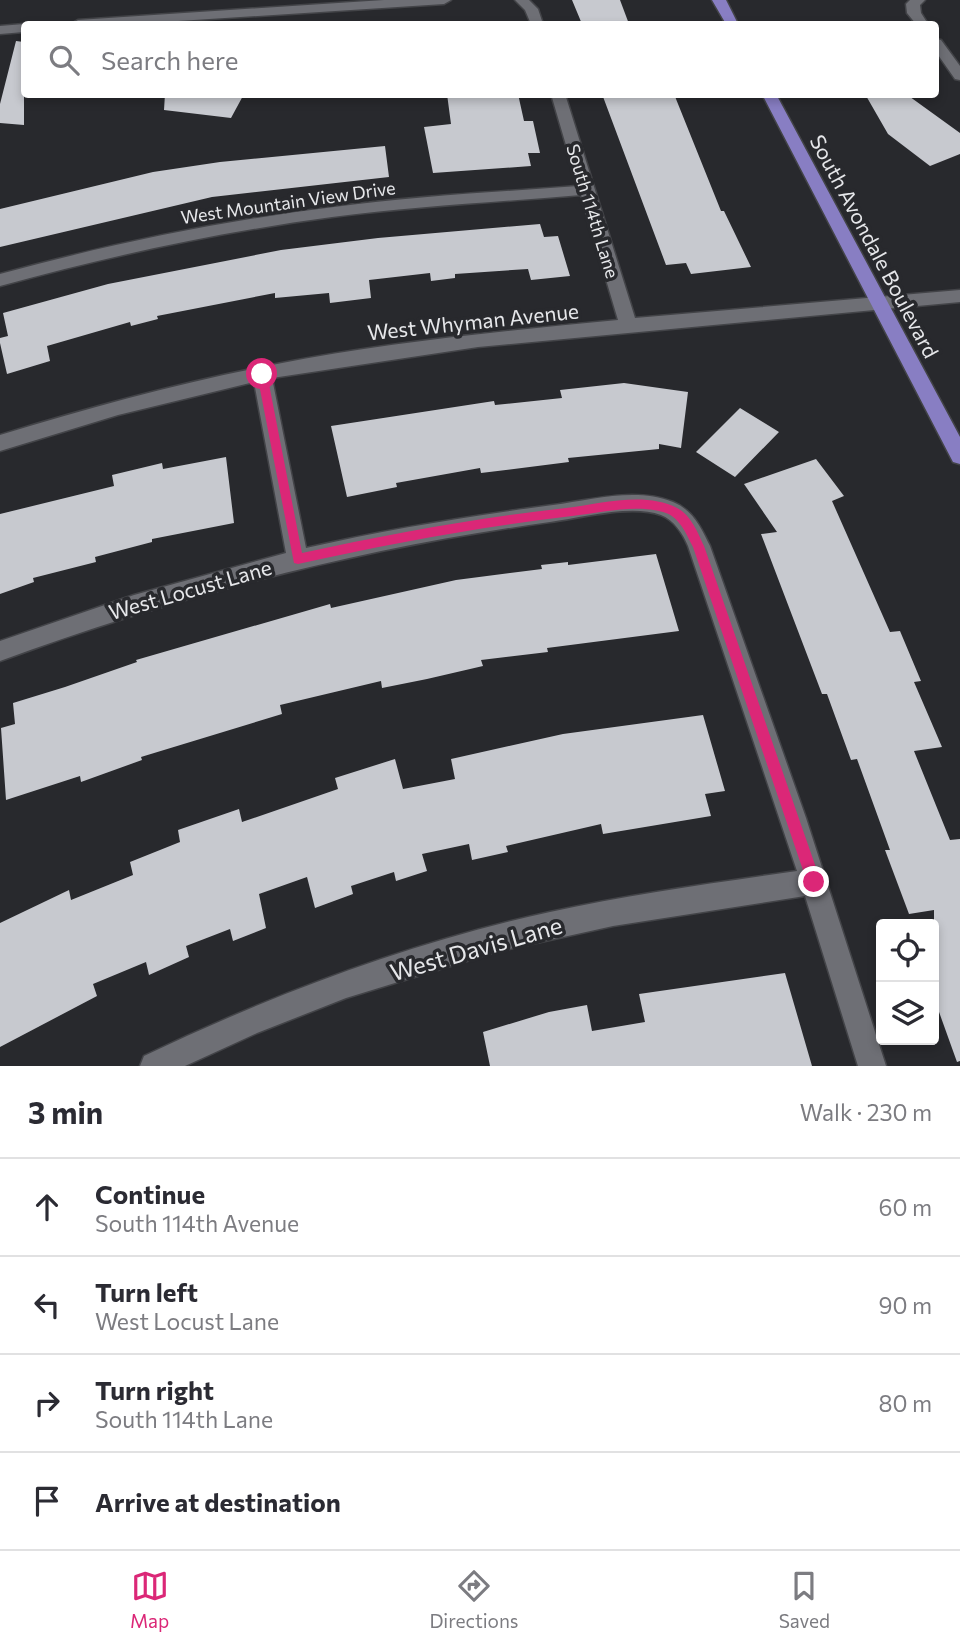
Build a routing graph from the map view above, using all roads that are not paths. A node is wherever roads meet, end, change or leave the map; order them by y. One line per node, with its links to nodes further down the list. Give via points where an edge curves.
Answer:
1 (444, 0): 5 (street)
2 (522, 0): 7 (street)
3 (719, 0): 8 (main road)
4 (916, 2): 9 (street, via 914,13)
5 (270, 18): 6 (street)
6 (174, 21)
7 (536, 21)
8 (730, 21)
9 (920, 21)
10 (21, 28): 11 (street)
11 (0, 30)
12 (939, 47): 13 (street)
13 (960, 76)
14 (559, 98): 16 (street, South 114th Lane)
15 (771, 98): 19 (main road, South Avondale Boulevard)
16 (586, 190): 17 (street, West Mountain View Drive, via 358,209 240,225); 20 (street, South 114th Lane)
17 (0, 280)
18 (960, 296): 19 (street, West Whyman Avenue)
19 (880, 304): 20 (street, West Whyman Avenue); 23 (main road, South Avondale Boulevard)
20 (629, 327): 21 (street, West Whyman Avenue, via 427,347)
21 (262, 374): 22 (street, West Whyman Avenue, via 110,410); 24 (street)
22 (0, 443)
23 (960, 456)
24 (298, 559): 25 (street, West Locust Lane, via 178,591); 26 (street, West Locust Lane, via 495,521 630,505 675,512 699,546)
25 (0, 651)
26 (814, 882): 27 (street, West Davis Lane, via 637,908 488,941 288,1006); 28 (street)
27 (154, 1066)
28 (872, 1066)

